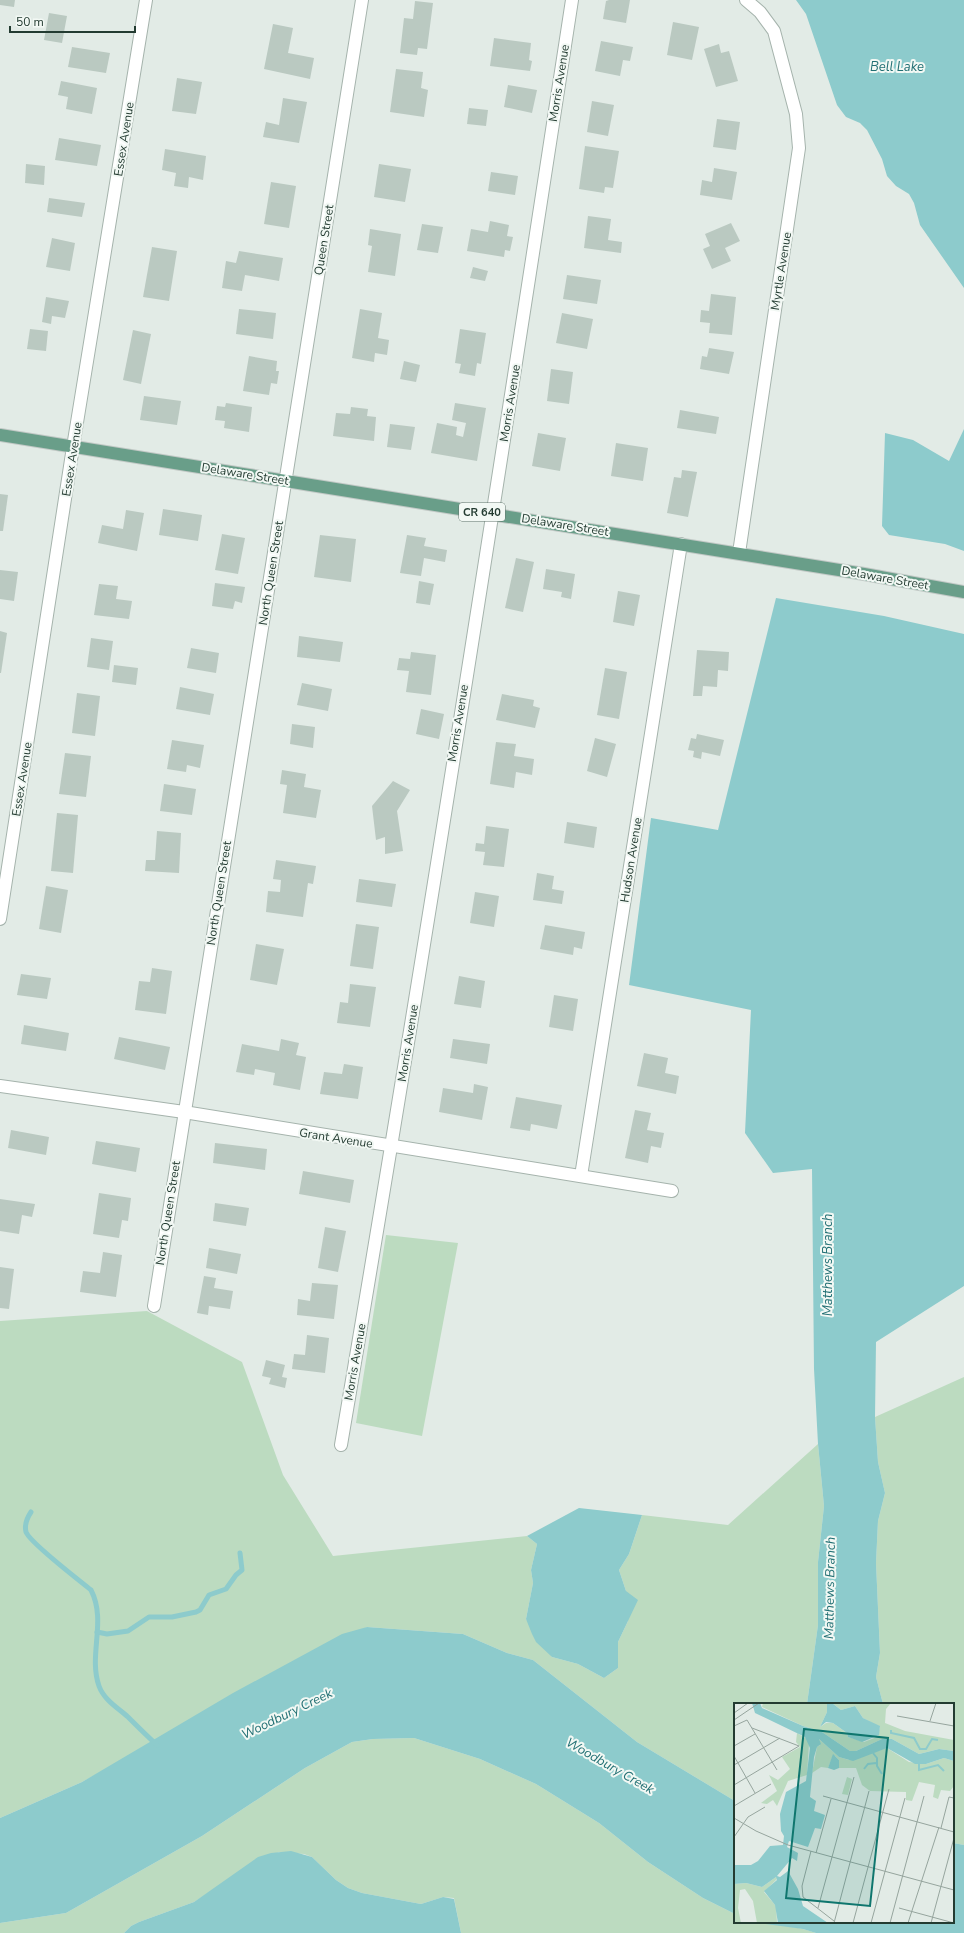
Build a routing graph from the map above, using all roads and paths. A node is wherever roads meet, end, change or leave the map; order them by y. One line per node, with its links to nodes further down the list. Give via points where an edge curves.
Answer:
1 (146, 0): 6 (street, Essex Avenue)
2 (362, 0): 7 (street, Queen Street)
3 (572, 0): 8 (street, Morris Avenue)
4 (746, 0): 10 (street, Myrtle Avenue, via 760,12 774,31 796,114 799,148)
5 (0, 435): 6 (main road, Delaware Street / CR 640)
6 (73, 447): 7 (main road, Delaware Street / CR 640); 12 (street, Essex Avenue)
7 (286, 480): 8 (main road, Delaware Street / CR 640); 14 (street, North Queen Street)
8 (493, 514): 9 (main road, Delaware Street / CR 640); 15 (street, Morris Avenue, via 447,788)
9 (681, 544): 10 (main road, Delaware Street / CR 640); 16 (street, Hudson Avenue)
10 (739, 553): 11 (main road, Delaware Street / CR 640)
11 (964, 592)
12 (0, 919)
13 (0, 1086): 14 (street, Grant Avenue)
14 (184, 1112): 15 (street, Grant Avenue); 18 (street, North Queen Street)
15 (392, 1147): 16 (street, Grant Avenue); 19 (street, Morris Avenue)
16 (581, 1176): 17 (street, Grant Avenue)
17 (672, 1191)
18 (154, 1306)
19 (341, 1445)

